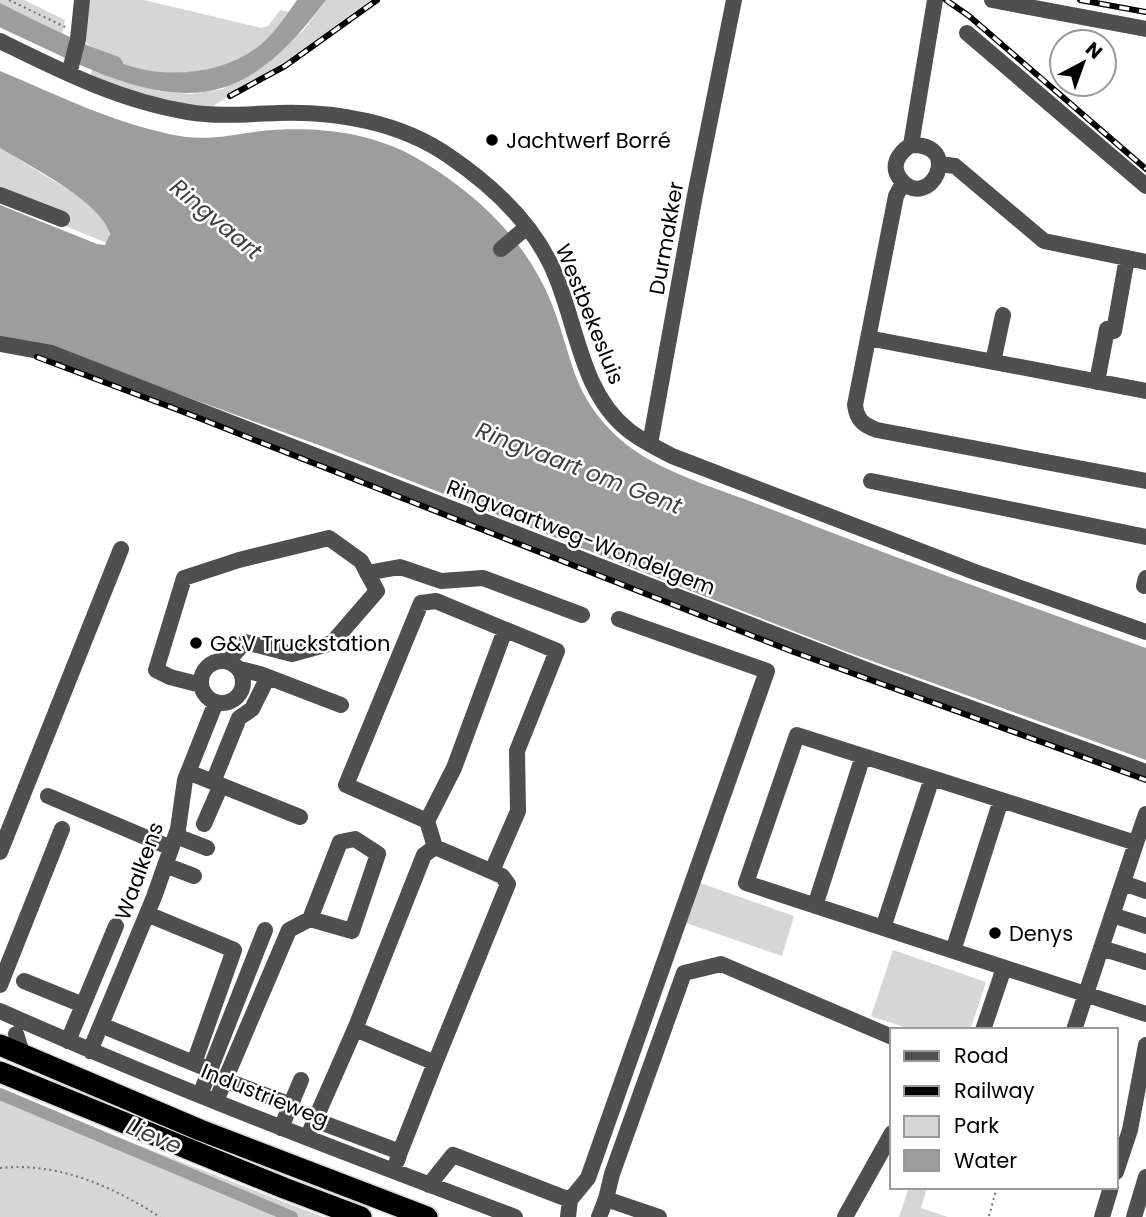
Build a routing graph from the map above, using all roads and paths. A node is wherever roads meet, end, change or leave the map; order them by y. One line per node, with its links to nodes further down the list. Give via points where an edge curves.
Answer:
1 (9, 0): 8 (path)
2 (82, 0): 8 (street)
3 (734, 0): 27 (street, Durmakker)
4 (935, 0): 11 (street)
5 (992, 0): 6 (street)
6 (1146, 29)
7 (967, 33): 14 (street)
8 (78, 36): 10 (street)
9 (0, 41): 10 (street, Westbekesluis)
10 (71, 70): 17 (street, Westbekesluis, via 124,97 189,112 239,116 318,113 410,135 448,155 498,195)
11 (911, 145): 12 (street, via 933,150); 13 (street, via 896,161)
12 (939, 164): 13 (street, via 934,181 924,187); 19 (street, via 954,166 1044,241)
13 (903, 183): 22 (street, via 896,196)
14 (1146, 186)
15 (0, 195): 16 (street)
16 (62, 219)
17 (527, 227): 18 (street); 27 (street, Westbekesluis, via 564,294 594,388 627,429)
18 (501, 248)
19 (1128, 258): 20 (street); 25 (street, via 1114,331 1107,330)
20 (1146, 262)
21 (1003, 315): 24 (street)
22 (868, 338): 24 (street); 29 (street, via 855,405 863,425)
23 (0, 344): 44 (street, Ringvaartweg-Wondelgem, via 51,353 859,667)
24 (993, 362): 25 (street)
25 (1097, 382): 26 (street)
26 (1146, 391)
27 (650, 444): 36 (street, Westbekesluis, via 975,572)
28 (871, 481): 30 (street)
29 (1146, 481)
30 (1146, 537)
31 (121, 549): 58 (street)
32 (367, 573): 33 (street, via 400,567 441,581 483,578); 37 (street, via 377,592 332,643 292,654 245,642); 39 (street, via 361,561 330,538 184,578 156,670)
33 (582, 615)
34 (619, 619): 113 (street, via 766,671 588,1178)
35 (505, 629): 50 (street, via 458,757); 50 (street, via 436,601 421,603 346,785); 60 (street, via 558,652 517,751 518,811)
36 (1146, 632)
37 (234, 665): 38 (street); 39 (street, via 214,662 204,671); 40 (street, via 244,683 239,696)
38 (268, 677): 41 (street); 46 (street, via 253,709 239,718)
39 (201, 684): 40 (street, via 207,697)
40 (216, 702): 43 (street, Waalkens)
41 (341, 705)
42 (863, 756): 45 (street); 64 (street); 64 (street, via 797,735 746,883)
43 (188, 772): 46 (street); 54 (street, Waalkens)
44 (1146, 772)
45 (932, 778): 48 (street); 70 (street)
46 (217, 784): 49 (street); 52 (street)
47 (48, 796): 54 (street)
48 (1001, 800): 56 (street); 73 (street)
49 (300, 817)
50 (427, 821): 55 (street)
51 (1145, 822): 56 (street)
52 (204, 824)
53 (62, 829): 77 (street)
54 (173, 842): 57 (street); 59 (street, Waalkens)
55 (435, 847): 60 (street); 85 (street, via 424,855)
56 (1139, 847): 62 (street)
57 (207, 848)
58 (0, 852)
59 (165, 865): 61 (street); 65 (street, Waalkens)
60 (492, 872): 92 (street, via 508,884)
61 (194, 876)
62 (1123, 883): 63 (street); 66 (street)
63 (1146, 891)
64 (815, 906): 70 (street)
65 (147, 914): 82 (street, Waalkens); 91 (street, via 234,950)
66 (1112, 915): 69 (street); 72 (street)
67 (310, 919): 67 (street, via 352,931 378,854 355,839 340,842); 95 (street, via 289,930)
68 (116, 926): 79 (street)
69 (1146, 926)
70 (884, 928): 73 (street)
71 (265, 930): 93 (street)
72 (1101, 948): 74 (street); 78 (street)
73 (953, 951): 75 (street)
74 (1146, 962)
75 (1004, 968): 78 (street); 83 (street)
76 (24, 981): 79 (street)
77 (0, 985)
78 (1086, 994): 81 (street); 84 (street)
79 (83, 1005): 88 (street)
80 (0, 1011): 88 (street, Industrieweg)
81 (1146, 1014)
82 (101, 1025): 90 (street, Waalkens); 91 (street)
83 (984, 1028)
84 (1075, 1028)
85 (355, 1029): 92 (street); 99 (street)
86 (890, 1036): 112 (street, via 721,964 684,973)
87 (8, 1040): 117 (highway, via 23,1056)
88 (68, 1041): 90 (street, Industrieweg)
89 (1146, 1045): 101 (street)
90 (90, 1051): 97 (street, Industrieweg)
91 (194, 1063): 93 (street)
92 (435, 1063): 104 (street)
93 (211, 1069): 97 (street)
94 (0, 1072): 116 (highway)
95 (225, 1080): 97 (street); 98 (street)
96 (301, 1080): 98 (street)
97 (208, 1098): 100 (street, Industrieweg)
98 (291, 1105): 100 (street)
99 (315, 1120): 103 (street); 104 (street)
100 (281, 1128): 103 (street, Industrieweg)
101 (1123, 1128): 105 (street)
102 (890, 1137): 122 (street)
103 (307, 1138): 107 (street, Industrieweg)
104 (400, 1152): 107 (street)
105 (1118, 1159)
106 (0, 1168): 115 (path, via 25,1166 78,1176 125,1194)
107 (394, 1172): 109 (street, Industrieweg)
108 (1146, 1177): 124 (street)
109 (429, 1185): 113 (street, via 453,1155); 118 (street, Industrieweg)
110 (996, 1189): 114 (path)
111 (1110, 1189): 123 (street)
112 (606, 1199): 120 (street); 121 (street)
113 (570, 1200): 119 (street)
114 (989, 1216)
115 (160, 1217)
116 (361, 1217)
117 (427, 1217)
118 (515, 1217)
119 (568, 1217)
120 (600, 1217)
121 (659, 1217)
122 (845, 1217)
123 (1102, 1217)
124 (1134, 1217)

